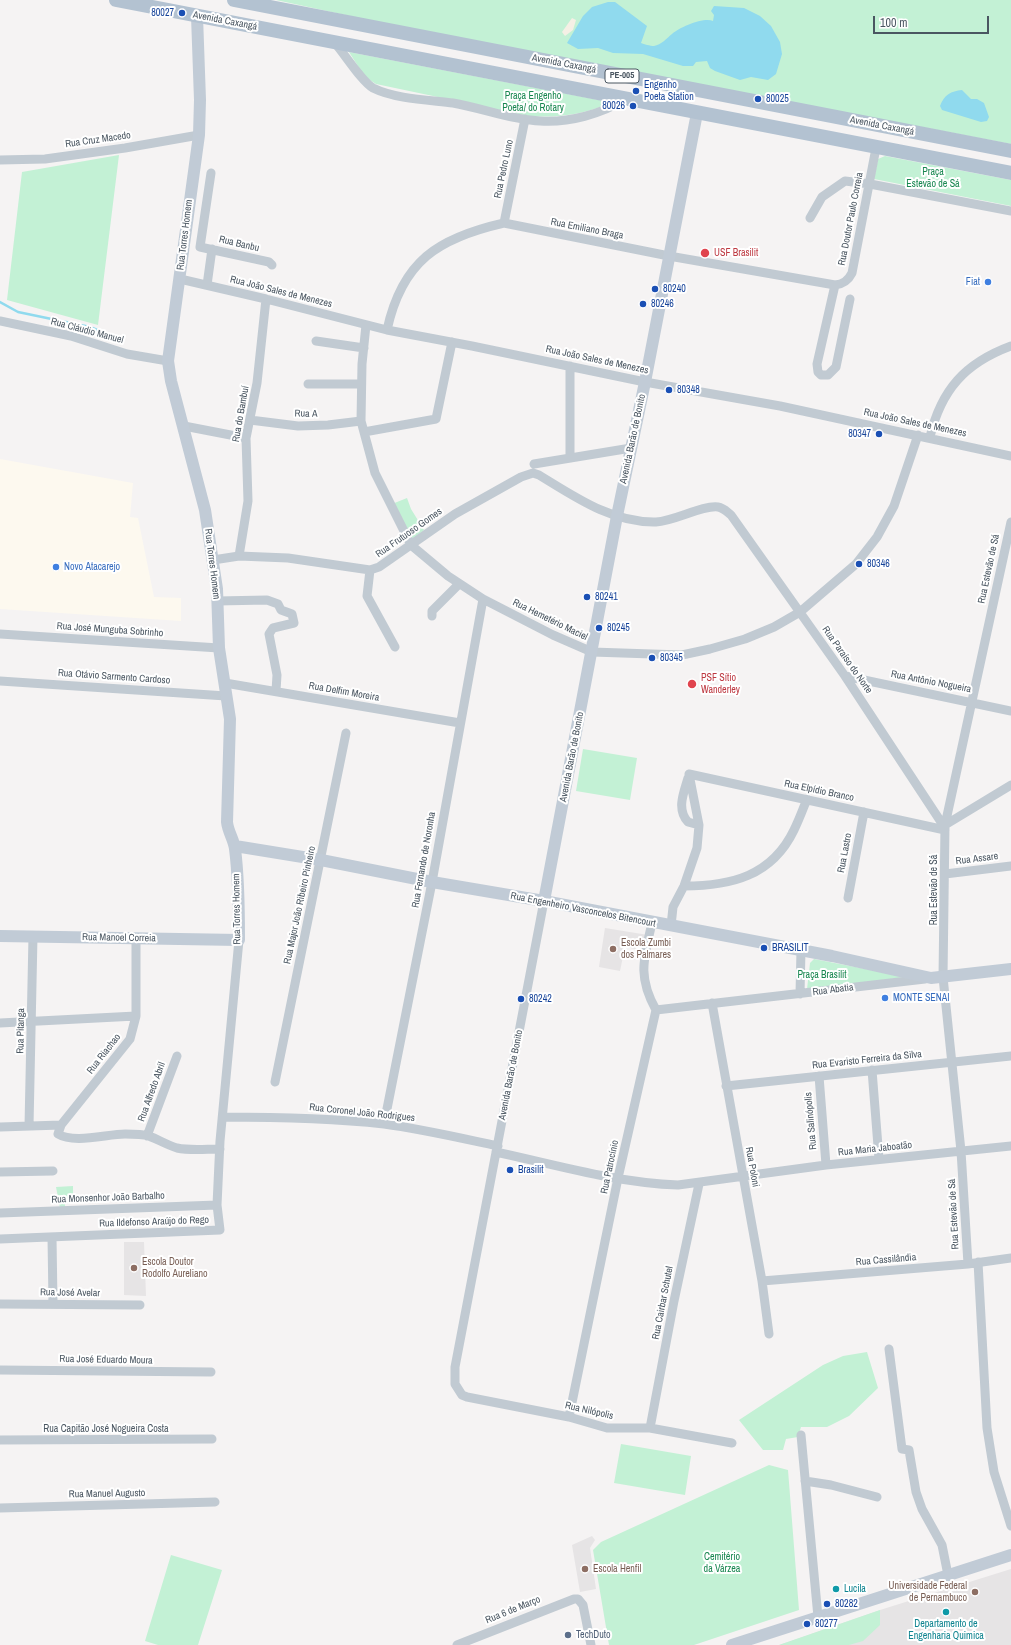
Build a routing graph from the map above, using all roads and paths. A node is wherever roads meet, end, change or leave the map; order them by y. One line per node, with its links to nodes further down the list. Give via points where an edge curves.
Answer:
1 (116, 0): 4 (main road, Avenida Caxangá / PE-005)
2 (234, 0): 3 (main road, Avenida Caxangá / PE-005)
3 (262, 3): 11 (main road, Avenida Caxangá / PE-005)
4 (197, 16): 5 (main road, Avenida Caxangá / PE-005); 9 (street, Rua Torres Homem)
5 (334, 42): 6 (main road, Avenida Caxangá / PE-005); 8 (street, via 363,79 372,87 386,93 457,104)
6 (626, 99): 7 (main road, Avenida Caxangá / PE-005); 8 (street, via 613,107 574,119 539,122)
7 (697, 113): 10 (main road, Avenida Caxangá / PE-005); 20 (street, Avenida Barão de Bonito)
8 (525, 119): 18 (street, Rua Pedro Luno)
9 (199, 135): 12 (street, Rua Cruz Macedo, via 53,158); 22 (street, Rua Torres Homem)
10 (876, 148): 14 (main road, Avenida Caxangá / PE-005); 15 (street, Rua Doutor Paulo Correia)
11 (1011, 151)
12 (0, 160)
13 (211, 173): 19 (street, Rua Banbu, via 200,247)
14 (1011, 174)
15 (870, 184): 16 (street); 17 (street, via 845,181 822,197); 24 (street, Rua Doutor Paulo Correia, via 852,273 845,282)
16 (1011, 211)
17 (810, 218)
18 (504, 223): 20 (street, Rua Emiliano Braga); 29 (street, Rua Emiliano Braga, via 456,236 434,249 402,284)
19 (212, 249): 21 (street, Rua Banbu); 23 (street)
20 (669, 256): 24 (street, Rua Emiliano Braga); 36 (street, Avenida Barão de Bonito)
21 (272, 264)
22 (180, 279): 23 (street, Rua João Sales de Menezes); 34 (street, Rua Torres Homem)
23 (206, 285): 25 (street, Rua João Sales de Menezes)
24 (835, 285): 26 (street, via 817,364 821,375 828,375 836,367)
25 (266, 299): 28 (street, Rua João Sales de Menezes); 39 (street, Rua do Bambuí, via 257,383)
26 (850, 299)
27 (0, 321): 34 (street, Rua Cláudio Manuel, via 71,336 127,354)
28 (366, 325): 29 (street, Rua João Sales de Menezes); 33 (street, Rua Hemetério Maciel)
29 (387, 330): 31 (street, Rua João Sales de Menezes)
30 (316, 341): 33 (street)
31 (452, 342): 35 (street, Rua João Sales de Menezes); 42 (street, via 436,419)
32 (1011, 346): 44 (street, via 978,361 951,386 936,414)
33 (364, 348): 38 (street, Rua Hemetério Maciel)
34 (168, 361): 41 (street, Rua Torres Homem, via 170,381)
35 (570, 366): 36 (street, Rua João Sales de Menezes); 48 (street)
36 (645, 382): 43 (street, Rua João Sales de Menezes, via 780,406); 46 (street, Avenida Barão de Bonito)
37 (308, 384): 38 (street)
38 (361, 384): 40 (street, Rua Hemetério Maciel)
39 (250, 420): 40 (street, Rua A, via 298,426); 45 (street, Rua do Bambuí)
40 (361, 421): 42 (street, Rua Hemetério Maciel)
41 (184, 426): 45 (street); 54 (street, Rua Torres Homem, via 205,510)
42 (364, 432): 52 (street, Rua Hemetério Maciel, via 375,473)
43 (918, 435): 44 (street, Rua João Sales de Menezes); 59 (street, Rua Hemetério Maciel, via 894,506 877,537 856,564)
44 (930, 437): 47 (street, Rua João Sales de Menezes)
45 (246, 438): 53 (street, Rua do Bambuí, via 248,501)
46 (631, 448): 48 (street); 50 (street, Avenida Barão de Bonito)
47 (1011, 456)
48 (570, 458): 49 (street)
49 (534, 464)
50 (617, 516): 52 (street, Rua Frutuoso Gomes, via 596,509 536,474 521,477 488,494); 59 (street, Rua Paraíso do Norte, via 643,522 658,522 710,508 724,509 731,515); 64 (street, Avenida Barão de Bonito)
51 (1011, 522): 70 (street, Rua Estevão de Sá)
52 (411, 545): 55 (street, Rua Frutuoso Gomes, via 379,567); 56 (street, Rua Hemetério Maciel)
53 (240, 556): 54 (street, Rua Frutuoso Gomes); 55 (street, Rua Frutuoso Gomes, via 288,558)
54 (213, 560): 57 (street, Rua Torres Homem)
55 (370, 570): 62 (street, via 367,596)
56 (459, 584): 58 (street, Rua Hemetério Maciel); 60 (street, via 432,611)
57 (217, 600): 63 (street, Rua Torres Homem); 68 (street, via 270,600 278,604 281,610 292,614 294,623 273,628 269,634 278,675)
58 (483, 600): 64 (street, Rua Hemetério Maciel); 72 (street, Rua Fernando de Noronha)
59 (800, 612): 64 (street, Rua Hemetério Maciel, via 774,627 710,649 682,655); 65 (street, Rua Paraíso do Norte)
60 (432, 616)
61 (0, 634): 63 (street, Rua José Munguba Sobrinho)
62 (395, 647)
63 (219, 648): 67 (street, Rua Torres Homem)
64 (592, 652): 87 (street, Avenida Barão de Bonito)
65 (845, 676): 70 (street, Rua Antônio Nogueira); 79 (street, Rua Paraíso do Norte)
66 (0, 681): 69 (street, Rua Otávio Sarmento Cardoso)
67 (225, 683): 68 (street, Rua Delfim Moreira); 69 (street, Rua Torres Homem)
68 (276, 692): 72 (street, Rua Delfim Moreira)
69 (226, 696): 80 (street, Rua Torres Homem, via 230,719 228,830)
70 (972, 702): 71 (street, Rua Antônio Nogueira); 79 (street, Rua Estevão de Sá)
71 (1011, 711)
72 (460, 723): 84 (street, Rua Fernando de Noronha)
73 (346, 733): 81 (street, Rua Major João Ribeiro Pinheiro)
74 (688, 776): 76 (street, Rua Elpídio Branco); 78 (street); 78 (street, via 682,811 688,822)
75 (1011, 786): 79 (street)
76 (807, 799): 77 (street, Rua Elpídio Branco); 85 (street, via 794,831 779,854 762,868 744,878 725,884)
77 (864, 812): 79 (street, Rua Elpídio Branco); 86 (street, Rua Lastro)
78 (699, 825): 85 (street, via 697,848)
79 (945, 828): 83 (street, Rua Estevão de Sá)
80 (235, 846): 81 (street, Rua Engenheiro Vasconcelos Bitencourt); 93 (street, Rua Torres Homem)
81 (321, 860): 84 (street, Rua Engenheiro Vasconcelos Bitencourt); 109 (street, Rua Major João Ribeiro Pinheiro)
82 (1011, 866): 83 (street, Rua Assare)
83 (945, 874): 96 (street, Rua Estevão de Sá)
84 (432, 882): 87 (street, Rua Engenheiro Vasconcelos Bitencourt); 112 (street, Rua Fernando de Noronha)
85 (684, 886): 89 (street, via 673,907)
86 (848, 898)
87 (544, 901): 88 (street, Rua Engenheiro Vasconcelos Bitencourt); 119 (street, Avenida Barão de Bonito)
88 (652, 923): 89 (street, Rua Engenheiro Vasconcelos Bitencourt); 100 (street, via 644,963 644,983)
89 (671, 926): 94 (street, Rua Engenheiro Vasconcelos Bitencourt)
90 (0, 936): 91 (street, Rua Manoel Correia)
91 (33, 936): 92 (street, Rua Manoel Correia); 102 (street, Rua Pitanga)
92 (136, 938): 93 (street, Rua Manoel Correia); 101 (street, Rua Riachao)
93 (239, 940): 111 (street, Rua Torres Homem)
94 (801, 950): 97 (street, Rua Engenheiro Vasconcelos Bitencourt); 98 (street)
95 (1011, 969): 96 (street, Rua Abatia)
96 (943, 977): 97 (street, Rua Abatia); 106 (street, Rua Estevão de Sá)
97 (931, 978): 98 (street, Rua Abatia)
98 (800, 994): 99 (street, Rua Abatia)
99 (712, 1003): 100 (street, Rua Abatia); 110 (street, Rua Poloni)
100 (656, 1010): 126 (street, Rua Patrocínio)
101 (136, 1016): 102 (street); 113 (street, Rua Riachao, via 130,1039 122,1051)
102 (32, 1021): 103 (street); 114 (street, Rua Pitanga)
103 (0, 1023)
104 (177, 1056): 116 (street, Rua Alfredo Abril)
105 (1011, 1056): 106 (street, Rua Evaristo Ferreira da Silva)
106 (952, 1062): 107 (street, Rua Evaristo Ferreira da Silva); 120 (street, Rua Estevão de Sá)
107 (872, 1070): 108 (street, Rua Evaristo Ferreira da Silva); 121 (street)
108 (819, 1076): 110 (street, Rua Evaristo Ferreira da Silva); 122 (street, Rua Salinópolis)
109 (275, 1082)
110 (726, 1086): 125 (street, Rua Poloni)
111 (223, 1117): 112 (street, Rua Coronel João Rodrigues, via 302,1118); 117 (street, Rua Torres Homem)
112 (384, 1124): 119 (street, Rua Coronel João Rodrigues, via 435,1132)
113 (61, 1125): 114 (street); 116 (street, via 58,1134 67,1137 125,1134)
114 (29, 1126): 115 (street)
115 (0, 1127)
116 (147, 1136): 117 (street, via 178,1148 192,1150)
117 (220, 1145): 128 (street, Rua Ildefonso Araújo do Rego)
118 (1011, 1146): 120 (street, Rua Maria Jaboatão)
119 (497, 1149): 126 (street, Rua Coronel João Rodrigues); 143 (street, Avenida Barão de Bonito, via 455,1368 457,1390)
120 (961, 1150): 121 (street, Rua Maria Jaboatão); 134 (street, Rua Estevão de Sá)
121 (879, 1159): 122 (street, Rua Maria Jaboatão)
122 (826, 1165): 125 (street, Rua Maria Jaboatão)
123 (53, 1170): 124 (street)
124 (0, 1172)
125 (742, 1176): 127 (street, Rua Coronel João Rodrigues); 135 (street, Rua Poloni)
126 (618, 1178): 127 (street, Rua Coronel João Rodrigues, via 656,1185); 144 (street, Rua Patrocínio)
127 (700, 1184): 145 (street, Rua Cairbar Schutel)
128 (217, 1205): 129 (street, Rua Monsenhor João Barbalho); 130 (street, Rua Ildefonso Araújo do Rego, via 220,1230)
129 (0, 1213)
130 (52, 1237): 131 (street, Rua Ildefonso Araújo do Rego); 136 (street)
131 (0, 1239)
132 (1011, 1258): 133 (street, Rua Cassilândia)
133 (978, 1262): 134 (street, Rua Cassilândia); 154 (street, via 987,1428 994,1472)
134 (968, 1264): 135 (street, Rua Cassilândia)
135 (762, 1281): 139 (street, Rua Poloni)
136 (53, 1303): 137 (street, Rua José Avelar); 138 (street, Rua José Avelar)
137 (0, 1304)
138 (140, 1305)
139 (769, 1334)
140 (889, 1349): 156 (street, via 902,1449 909,1450 916,1492 942,1546)
141 (0, 1370): 142 (street, Rua José Eduardo Moura)
142 (211, 1372)
143 (467, 1397): 144 (street, Rua Nilópolis)
144 (569, 1417): 145 (street, Rua Nilópolis, via 608,1428)
145 (650, 1428): 149 (street, Rua Nilópolis)
146 (801, 1435): 150 (street)
147 (212, 1439): 148 (street, Rua Capitão José Nogueira Costa)
148 (0, 1440)
149 (732, 1443)
150 (805, 1481): 151 (street, via 839,1486); 157 (street)
151 (877, 1497)
152 (215, 1502): 153 (street, Rua Manuel Augusto)
153 (0, 1508)
154 (1011, 1526)
155 (1011, 1555): 156 (street)
156 (948, 1575): 157 (street)
157 (818, 1617): 160 (street)
158 (456, 1645): 159 (street, Rua 6 de Março, via 570,1599 578,1599 583,1606)
159 (591, 1645)
160 (732, 1645)

